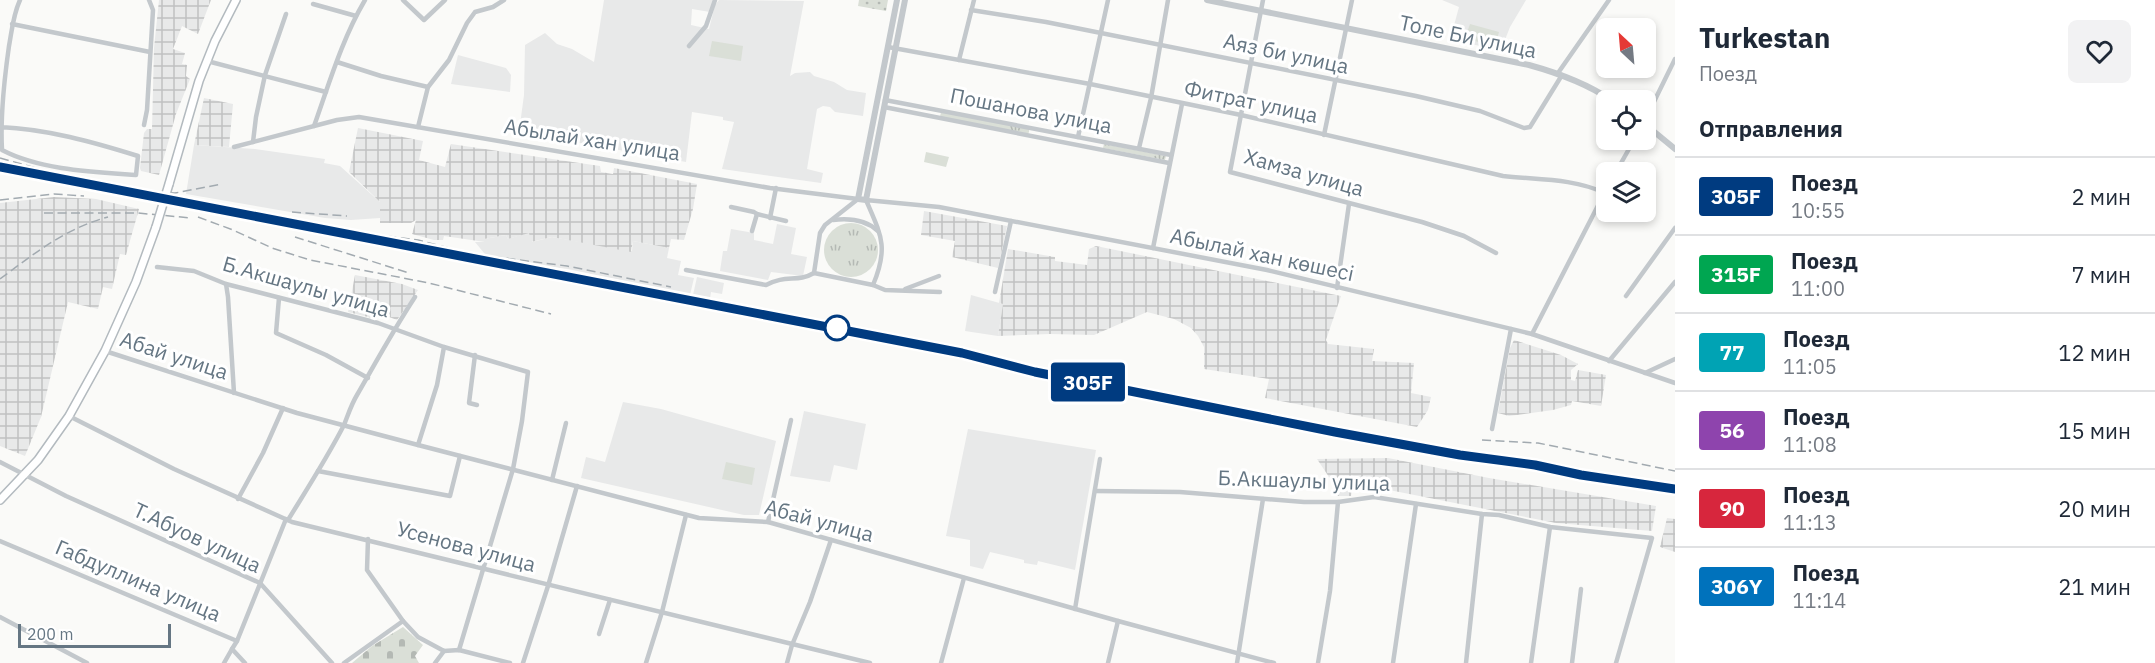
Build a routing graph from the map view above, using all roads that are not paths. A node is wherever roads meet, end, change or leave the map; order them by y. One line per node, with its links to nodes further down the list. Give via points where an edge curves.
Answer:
1 (20, 0): 23 (street)
2 (149, 0): 29 (street, via 153,10)
3 (236, 0): 32 (main road)
4 (365, 0): 22 (street)
5 (403, 0): 6 (street, via 424,20)
6 (445, 0)
7 (504, 0): 39 (street, via 475,12 449,60)
8 (714, 0): 27 (street, via 706,26)
9 (897, 0): 28 (street)
10 (905, 0): 28 (street)
11 (974, 0): 19 (street)
12 (1108, 0): 25 (street)
13 (1168, 0): 26 (street)
14 (1207, 0): 20 (street, Толе Би улица)
15 (1263, 0): 20 (street, Хамза улица)
16 (1352, 0): 24 (street)
17 (1609, 0): 35 (street)
18 (313, 4): 22 (street)
19 (971, 10): 25 (street, Аяз би улица); 31 (street)
20 (1261, 10): 24 (street, Толе Би улица); 34 (street, Хамза улица)
21 (286, 14): 36 (street)
22 (356, 16): 33 (street)
23 (12, 24): 29 (street); 50 (street)
24 (1347, 29): 35 (street, Толе Би улица); 37 (street)
25 (1102, 35): 26 (street, Аяз би улица); 38 (street)
26 (1160, 45): 34 (street, Аяз би улица); 42 (street)
27 (689, 46)
28 (891, 48): 31 (street, Фитрат улица); 44 (street); 63 (street)
29 (150, 52): 48 (street)
30 (1675, 59): 43 (street)
31 (959, 60): 38 (street, Фитрат улица)
32 (207, 61): 36 (street); 96 (main road, bridge, via 156,227)
33 (337, 62): 39 (street); 41 (street)
34 (1251, 63): 37 (street, Аяз би улица); 47 (street, Хамза улица)
35 (1560, 74): 37 (street, Аяз би улица, via 1530,127 1524,128 1480,111); 40 (street, Толе Би улица)
36 (265, 75): 41 (street); 55 (street)
37 (1336, 81): 53 (street)
38 (1090, 84): 42 (street, Фитрат улица); 54 (street)
39 (428, 87): 51 (street)
40 (1596, 91)
41 (326, 92): 49 (street)
42 (1151, 98): 45 (street, Фитрат улица); 57 (street)
43 (1656, 98)
44 (885, 100): 46 (street); 54 (street, Пошанова улица)
45 (1182, 104): 47 (street, Фитрат улица); 59 (street)
46 (884, 107): 60 (street, Пошанова улица); 64 (street)
47 (1241, 115): 53 (street, Фитрат улица); 65 (street, Хамза улица, via 1230,172)
48 (144, 125)
49 (314, 126): 51 (street, Абылай хан улица, via 359,117); 55 (street, Абылай хан улица)
50 (0, 127): 50 (street, via 44,132 138,156 136,176 16,157 2,150)
51 (418, 127): 61 (street, Абылай хан улица)
52 (1656, 134): 58 (street)
53 (1324, 135): 62 (street, Фитрат улица, via 1503,176 1546,178)
54 (1078, 137): 57 (street, Пошанова улица)
55 (253, 142): 56 (street, Абылай хан улица)
56 (234, 147)
57 (1139, 148): 59 (street, Пошанова улица)
58 (1675, 150)
59 (1171, 155): 60 (street)
60 (1169, 163): 76 (street)
61 (776, 188): 63 (street, Абылай хан улица); 69 (street)
62 (1596, 189)
63 (858, 199): 64 (street, Абылай хан улица); 70 (street)
64 (866, 200): 72 (street, Абылай хан көшесі, via 939,207); 75 (street)
65 (1349, 204): 77 (street, Хамза улица, via 1422,222 1464,236); 85 (street)
66 (731, 207): 68 (street)
67 (1596, 211): 94 (street)
68 (757, 214): 69 (street); 74 (street)
69 (770, 218): 71 (street)
70 (832, 220): 75 (street, via 866,222); 80 (street, via 820,233)
71 (786, 221)
72 (1011, 221): 76 (street, Абылай хан көшесі); 88 (street)
73 (1675, 228): 89 (street)
74 (752, 231)
75 (881, 235): 84 (street, via 881,263)
76 (1153, 248): 85 (street, Абылай хан көшесі)
77 (1496, 253)
78 (157, 267): 83 (street, Б.Акшаулы улица, via 194,271)
79 (686, 270): 80 (street, via 766,285 778,279 804,279)
80 (814, 273): 84 (street)
81 (939, 276): 86 (street)
82 (1675, 282): 99 (street)
83 (226, 284): 91 (street, Б.Акшаулы улица); 103 (street, Абай улица)
84 (873, 285): 86 (street)
85 (1338, 288): 93 (street, Абылай хан көшесі)
86 (902, 291): 87 (street)
87 (940, 292)
88 (995, 292)
89 (1626, 296)
90 (416, 297): 92 (street)
91 (279, 298): 92 (street, Б.Акшаулы улица); 101 (street, via 276,333)
92 (394, 328): 95 (street, Б.Акшаулы улица); 101 (street)
93 (1511, 329): 94 (street, Абылай хан көшесі); 110 (street)
94 (1532, 334): 99 (street, Абылай хан көшесі)
95 (444, 347): 97 (street, Б.Акшаулы улица); 111 (street)
96 (105, 351): 103 (street, Абай улица); 106 (main road)
97 (475, 355): 104 (street, via 469,403); 115 (street, Б.Акшаулы улица, via 528,372)
98 (1675, 359): 100 (street)
99 (1610, 361): 100 (street, Абылай хан көшесі)
100 (1645, 373): 102 (street, Абылай хан көшесі)
101 (368, 378): 109 (street)
102 (1675, 383)
103 (234, 393): 105 (street, Абай улица)
104 (477, 405)
105 (283, 408): 109 (street, Абай улица); 121 (street)
106 (69, 416): 117 (main road); 121 (street, Усенова улица)
107 (791, 420): 129 (street)
108 (566, 423): 118 (street)
109 (344, 424): 111 (street, Абай улица); 116 (street)
110 (1492, 429)
111 (418, 445): 112 (street, Абай улица)
112 (460, 456): 115 (street, Абай улица); 116 (street, via 450,496)
113 (1100, 459): 120 (street)
114 (0, 462): 117 (street, Т.Абуов улица)
115 (513, 469): 118 (street, Абай улица); 134 (street)
116 (318, 471): 128 (street)
117 (25, 474): 123 (main road); 136 (street, Т.Абуов улица)
118 (552, 480): 119 (street, Абай улица)
119 (577, 486): 127 (street, Абай улица); 137 (street)
120 (1095, 491): 122 (street, Б.Акшаулы улица, via 1180,492); 140 (street)
121 (238, 499): 128 (street, Усенова улица)
122 (1263, 499): 124 (street, Б.Акшаулы улица); 151 (street)
123 (0, 500)
124 (1338, 502): 125 (street, Б.Акшаулы улица, via 1374,496); 167 (street, via 1330,591)
125 (1416, 504): 126 (street, Б.Акшаулы улица); 168 (street)
126 (1482, 514): 130 (street, Б.Акшаулы улица); 169 (street)
127 (686, 515): 129 (street, Абай улица); 141 (street)
128 (287, 520): 131 (street, Усенова улица); 136 (street)
129 (768, 522): 132 (street, Абай улица)
130 (1550, 527): 170 (street); 172 (street, Б.Акшаулы улица, via 1652,538)
131 (368, 539): 134 (street, Усенова улица); 143 (street, via 367,570)
132 (831, 540): 135 (street, Абай улица); 147 (street)
133 (0, 541): 146 (street, Габдуллина улица)
134 (485, 568): 137 (street, Усенова улица); 149 (street)
135 (964, 578): 140 (street, Абай улица); 163 (street)
136 (260, 583): 146 (street); 155 (street, Т.Абуов улица)
137 (548, 586): 139 (street, Усенова улица); 159 (street)
138 (1581, 590): 171 (street)
139 (610, 600): 141 (street, Усенова улица); 145 (street)
140 (1075, 609): 144 (street, Абай улица)
141 (662, 612): 147 (street, Усенова улица); 160 (street)
142 (0, 617): 152 (street)
143 (403, 621): 150 (street, via 418,637); 156 (street)
144 (1118, 621): 151 (street, Абай улица); 164 (street)
145 (599, 634)
146 (237, 641): 148 (street, Габдуллина улица)
147 (792, 645): 161 (street); 162 (street, Усенова улица)
148 (232, 649): 153 (street); 154 (street, Габдуллина улица)
149 (459, 650): 150 (street); 158 (street)
150 (444, 651): 157 (street)
151 (1238, 653): 165 (street); 166 (street, Абай улица)
152 (87, 663)
153 (224, 663)
154 (245, 663)
155 (332, 663)
156 (344, 663)
157 (435, 663)
158 (510, 663)
159 (523, 663)
160 (646, 663)
161 (787, 663)
162 (870, 663)
163 (940, 663)
164 (1108, 663)
165 (1237, 663)
166 (1274, 663)
167 (1318, 663)
168 (1393, 663)
169 (1466, 663)
170 (1531, 663)
171 (1572, 663)
172 (1616, 663)

